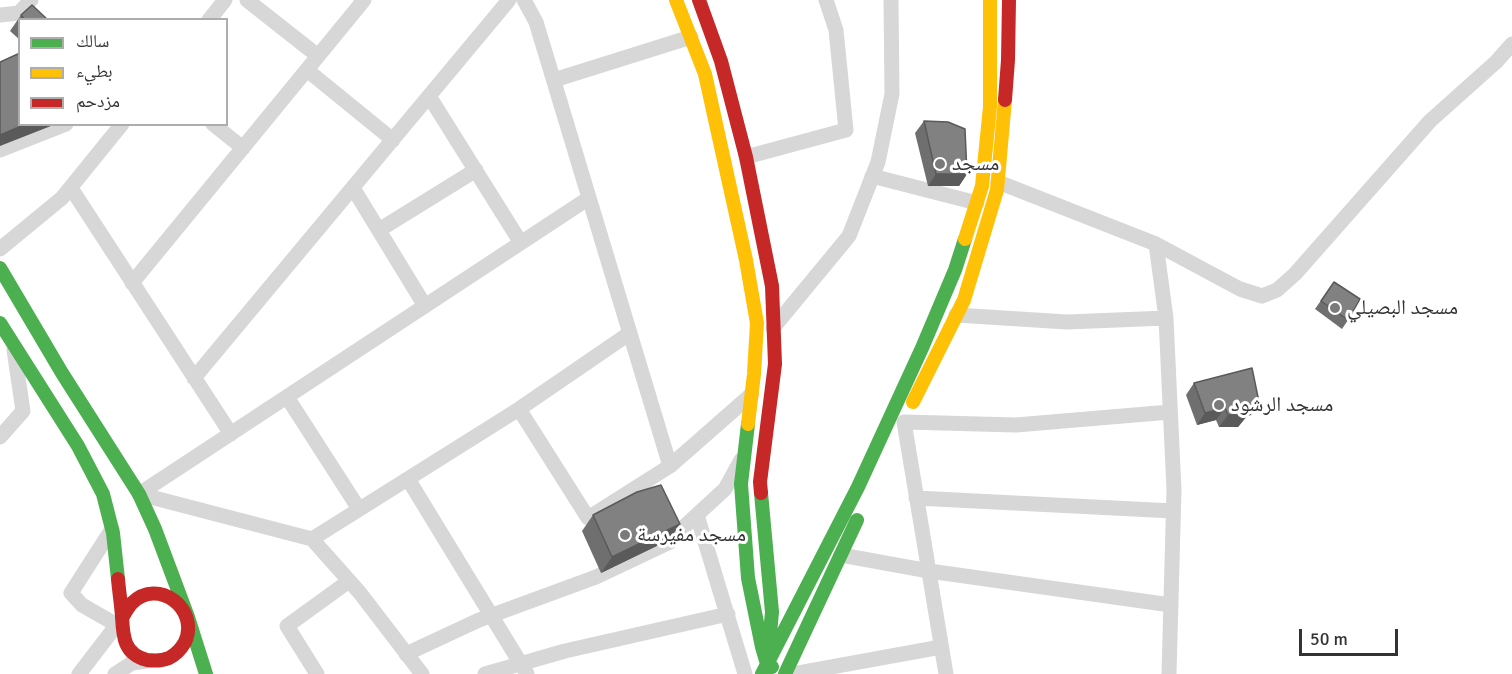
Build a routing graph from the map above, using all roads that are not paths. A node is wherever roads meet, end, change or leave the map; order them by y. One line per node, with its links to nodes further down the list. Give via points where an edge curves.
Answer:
1 (31, 0): 14 (street)
2 (225, 0): 15 (street)
3 (247, 0): 18 (street)
4 (364, 0): 18 (street)
5 (509, 0): 21 (street)
6 (524, 0): 20 (street, via 536,22)
7 (676, 0): 16 (street)
8 (699, 0): 28 (street, via 721,61)
9 (826, 0): 28 (street, via 836,30 846,130)
10 (891, 0): 30 (street, via 892,94)
11 (990, 0): 35 (street, via 990,106)
12 (1009, 0): 31 (street)
13 (0, 15): 14 (street)
14 (23, 16)
15 (210, 18)
16 (691, 37): 20 (street); 50 (street, via 705,74 757,323)
17 (1512, 44): 38 (street, via 1430,121 1277,290 1262,296 1240,289)
18 (318, 56): 19 (street)
19 (307, 70): 25 (street); 26 (street)
20 (554, 80): 34 (street)
21 (429, 96): 25 (street); 29 (street)
22 (61, 126): 27 (street)
23 (216, 126): 26 (street)
24 (114, 127): 32 (street)
25 (393, 140): 33 (street)
26 (243, 148): 41 (street)
27 (0, 150)
28 (746, 157): 46 (street, via 772,286)
29 (476, 170): 36 (street); 37 (street)
30 (872, 176): 35 (street); 46 (street, via 849,236)
31 (998, 182): 38 (street); 43 (street, via 964,300)
32 (70, 188): 39 (street); 41 (street)
33 (353, 188): 36 (street); 49 (street)
34 (589, 198): 37 (street); 47 (street)
35 (977, 203): 81 (street, via 955,270 922,348)
36 (378, 230): 42 (street)
37 (522, 243): 42 (street)
38 (1156, 244): 44 (street)
39 (0, 249)
40 (0, 268): 61 (street)
41 (132, 283): 49 (street)
42 (425, 306): 51 (street)
43 (956, 315): 44 (street, via 1067,322); 54 (street)
44 (1166, 318): 53 (street)
45 (0, 322): 48 (street)
46 (773, 328): 81 (street, via 775,364 760,482 772,612)
47 (630, 333): 52 (street); 59 (street)
48 (13, 345): 56 (street, via 23,411); 67 (street, via 78,446 103,494)
49 (194, 378): 55 (street)
50 (752, 394): 58 (street); 59 (street)
51 (287, 397): 55 (street); 64 (street)
52 (519, 409): 59 (street, via 588,518); 60 (street)
53 (1170, 412): 54 (street, via 1016,425); 65 (street)
54 (904, 422): 57 (street); 63 (street)
55 (231, 434): 61 (street)
56 (0, 437)
57 (894, 443)
58 (744, 454): 66 (street, via 724,489); 81 (street, via 741,484 748,579)
59 (670, 466)
60 (408, 479): 64 (street); 75 (street)
61 (139, 494): 68 (street); 74 (street)
62 (868, 496): 69 (street)
63 (916, 498): 65 (street); 70 (street)
64 (359, 509): 68 (street)
65 (1173, 511): 72 (street)
66 (697, 515): 73 (street); 75 (street, via 670,542 644,555)
67 (112, 529): 76 (street); 76 (street, via 71,593 82,605)
68 (312, 539): 71 (street)
69 (841, 555): 70 (street); 90 (street)
70 (929, 571): 72 (street); 77 (street)
71 (349, 581): 78 (street); 86 (street, via 287,626)
72 (1171, 605): 93 (street)
73 (728, 614): 80 (street, via 565,651); 89 (street)
74 (188, 616): 76 (street, via 177,599 156,593 135,600); 79 (street, via 190,634 180,651 162,660); 85 (street)
75 (492, 616): 78 (street); 80 (street)
76 (120, 621): 79 (street, via 124,641); 82 (street)
77 (941, 647): 91 (street); 92 (street)
78 (406, 654): 87 (street)
79 (146, 661): 83 (street, via 132,663); 84 (street)
80 (524, 669): 88 (street)
81 (766, 671): 90 (street)
82 (79, 674)
83 (115, 674)
84 (155, 674)
85 (206, 674)
86 (317, 674)
87 (422, 674)
88 (485, 674)
89 (745, 674)
90 (783, 674)
91 (793, 674)
92 (946, 674)
93 (1169, 674)

